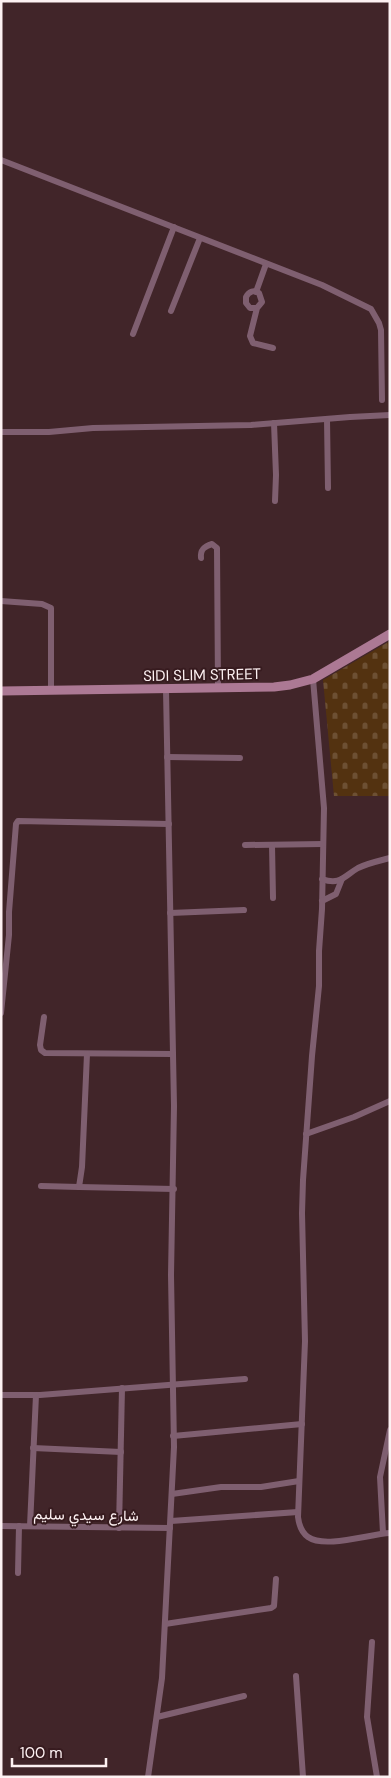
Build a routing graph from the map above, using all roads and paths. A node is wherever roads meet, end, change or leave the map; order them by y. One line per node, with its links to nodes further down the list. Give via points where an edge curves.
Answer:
1 (1, 160): 2 (street)
2 (174, 228): 3 (street); 8 (street)
3 (200, 238): 4 (street); 7 (street)
4 (266, 264): 5 (street); 10 (street, via 322,285 371,309 381,330)
5 (256, 292): 6 (street, via 262,300); 6 (street, via 249,293 246,300 249,307)
6 (257, 308): 9 (street, via 251,341)
7 (171, 312)
8 (134, 334)
9 (273, 348)
10 (382, 400)
11 (390, 415): 12 (street)
12 (328, 419): 13 (street); 15 (street)
13 (274, 423): 14 (street); 16 (street)
14 (1, 432)
15 (328, 488)
16 (275, 501)
17 (201, 558): 21 (street, via 204,547 212,544 217,548)
18 (1, 601): 24 (street, via 42,604 51,608)
19 (390, 634): 20 (main road, SIDI SLIM STREET)
20 (313, 679): 21 (main road, SIDI SLIM STREET, via 274,687); 28 (street, via 324,808)
21 (218, 688): 22 (main road, SIDI SLIM STREET)
22 (166, 690): 24 (main road, SIDI SLIM STREET); 25 (street)
23 (1, 691): 24 (main road, SIDI SLIM STREET)
24 (51, 691)
25 (167, 757): 26 (street); 27 (street)
26 (240, 758)
27 (169, 824): 37 (street); 38 (street, via 18,821)
28 (323, 844): 30 (street); 32 (street)
29 (245, 845): 30 (street)
30 (272, 845): 34 (street)
31 (390, 858): 33 (street, via 359,868)
32 (322, 879): 33 (street, via 329,882); 35 (street)
33 (342, 880): 35 (street, via 336,894)
34 (274, 898)
35 (322, 901): 43 (street, via 319,986)
36 (244, 910): 37 (street)
37 (170, 912): 41 (street)
38 (1, 1013)
39 (44, 1017): 40 (street, via 41,1050)
40 (87, 1054): 41 (street); 45 (street)
41 (173, 1054): 46 (street)
42 (390, 1102): 43 (street)
43 (306, 1134): 52 (street, via 302,1213 305,1334)
44 (41, 1186): 45 (street)
45 (79, 1187): 46 (street)
46 (174, 1189): 48 (street)
47 (245, 1379): 48 (street)
48 (172, 1384): 49 (street); 54 (street)
49 (122, 1388): 51 (street); 56 (street)
50 (1, 1395): 51 (street)
51 (36, 1395): 55 (street)
52 (302, 1424): 54 (street); 57 (street)
53 (390, 1430): 65 (street, via 380,1477)
54 (173, 1436): 58 (street)
55 (34, 1448): 56 (street); 63 (street)
56 (121, 1452): 64 (street)
57 (299, 1482): 58 (street); 59 (street)
58 (172, 1494): 60 (street)
59 (298, 1512): 60 (street, شارع سيدي سليم); 65 (street, via 301,1530 315,1540)
60 (170, 1525): 64 (street, شارع سيدي سليم); 68 (street)
61 (1, 1526): 62 (street, شارع سيدي سليم)
62 (19, 1526): 63 (street, شارع سيدي سليم); 66 (street)
63 (30, 1526): 64 (street, شارع سيدي سليم)
64 (119, 1528)
65 (386, 1533)
66 (18, 1573)
67 (276, 1579): 68 (street, via 274,1606 271,1608)
68 (166, 1624): 72 (street)
69 (372, 1642): 75 (street, via 367,1717)
70 (296, 1676): 74 (street)
71 (244, 1696): 72 (street)
72 (157, 1717): 73 (street)
73 (148, 1777)
74 (303, 1777)
75 (377, 1777)

